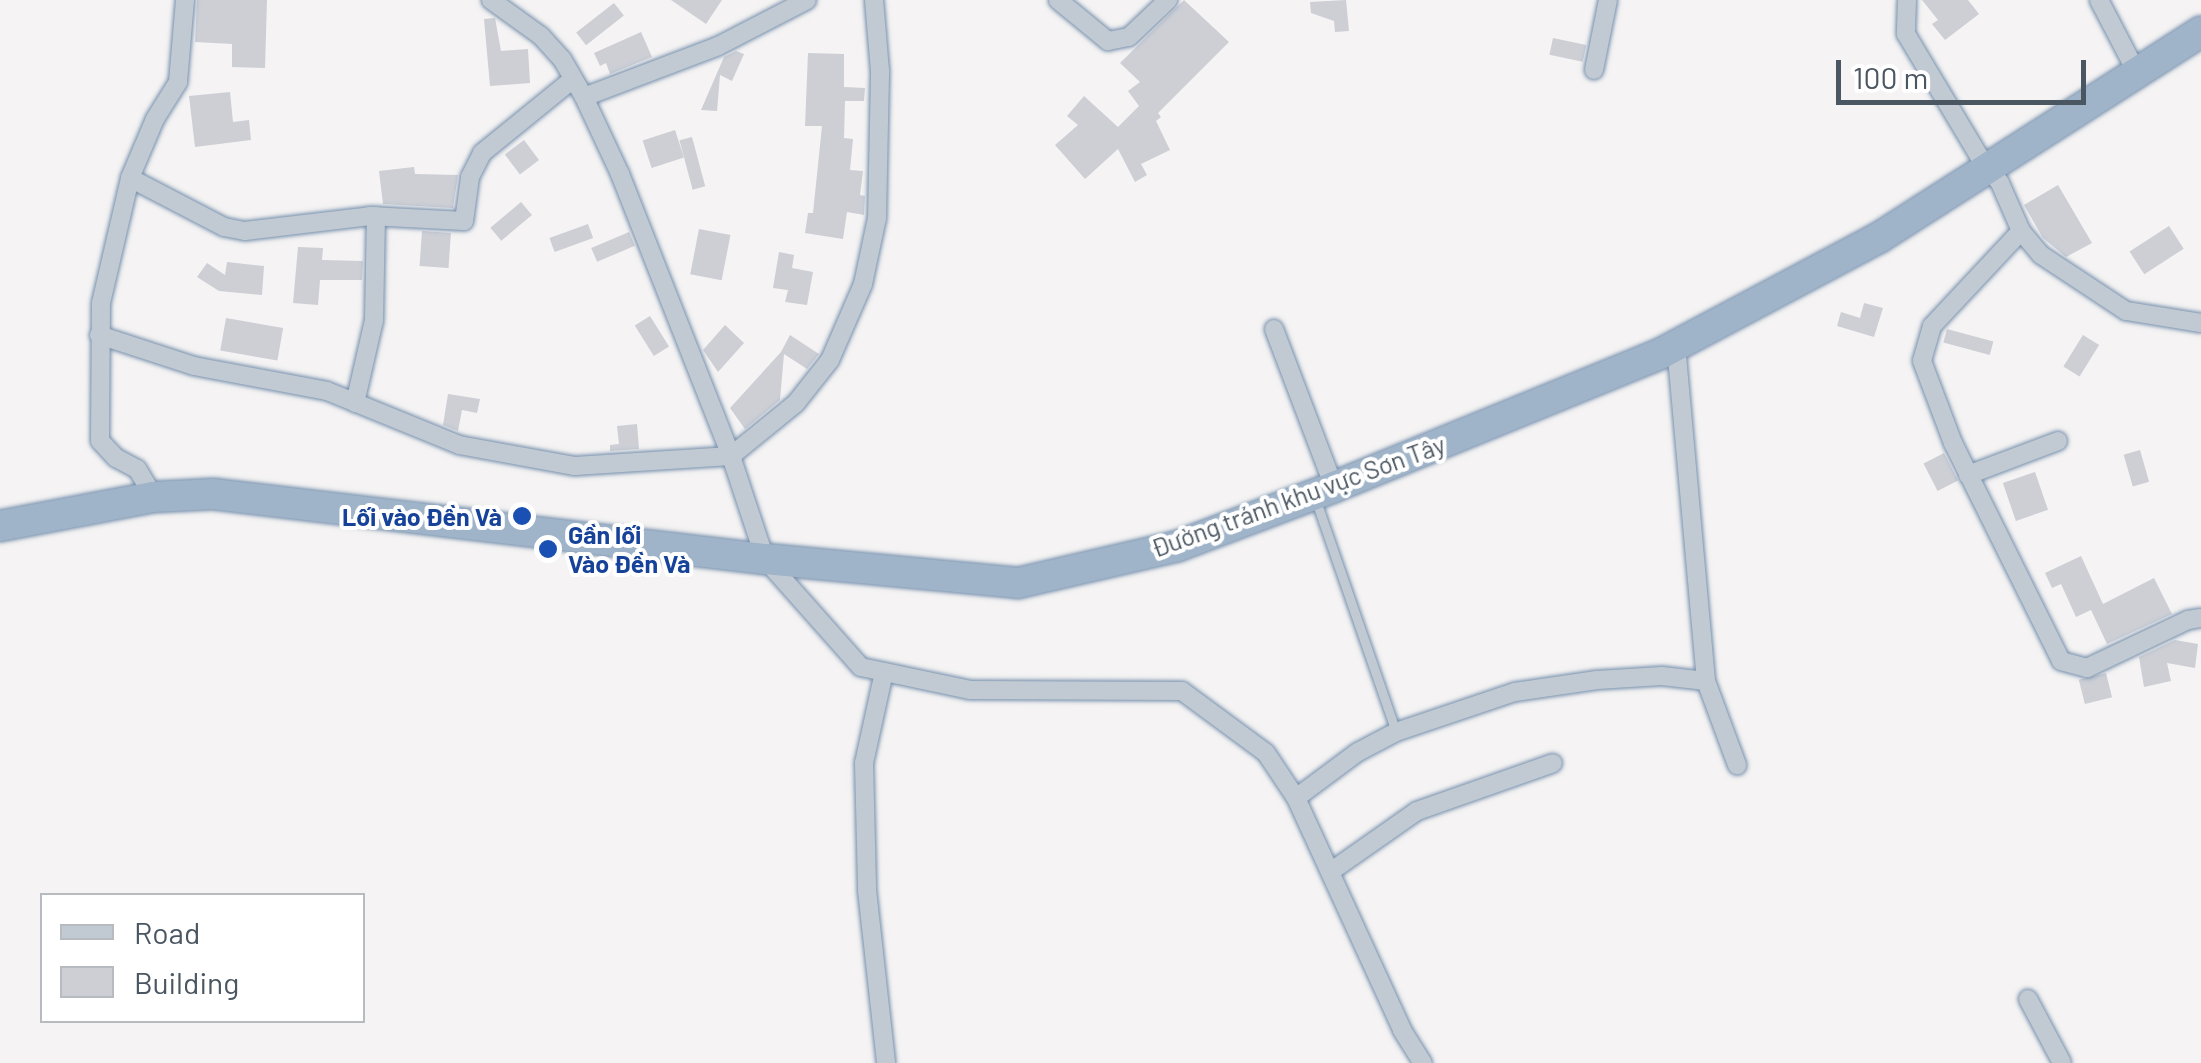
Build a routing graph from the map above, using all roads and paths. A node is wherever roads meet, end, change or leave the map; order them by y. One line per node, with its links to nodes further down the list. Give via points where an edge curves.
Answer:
1 (185, 0): 16 (street, via 178,82)
2 (491, 0): 13 (street, via 541,36)
3 (806, 0): 14 (street, via 718,46)
4 (874, 0): 25 (street, via 880,71 877,218 863,284 830,360 796,403)
5 (1058, 0): 6 (street, via 1108,41 1129,37)
6 (1168, 0)
7 (1608, 0): 11 (street)
8 (1907, 0): 15 (street, via 1906,34)
9 (2099, 0): 12 (street)
10 (2201, 32): 12 (highway, Đường tránh khu vực Sơn Tây)
11 (1594, 70)
12 (2138, 74): 15 (highway, Đường tránh khu vực Sơn Tây)
13 (574, 79): 14 (street); 17 (street, via 482,153 470,177 464,221)
14 (584, 97): 25 (street)
15 (1988, 167): 18 (street); 22 (highway, Đường tránh khu vực Sơn Tây, via 1880,237)
16 (130, 178): 17 (street, via 224,228); 21 (street, via 101,303)
17 (376, 216): 23 (street, via 374,320)
18 (2022, 231): 19 (street, via 2041,255 2116,306); 26 (street, via 1932,326 1922,361)
19 (2201, 323)
20 (1274, 328): 27 (street)
21 (100, 335): 23 (street, via 194,366); 28 (street, via 100,440 137,468)
22 (1676, 344): 27 (highway, Đường tránh khu vực Sơn Tây); 33 (street)
23 (355, 403): 25 (street, via 459,445 575,466)
24 (2058, 441): 26 (street)
25 (731, 456): 30 (street)
26 (1968, 475): 31 (street, via 2062,661 2087,668)
27 (1324, 491): 30 (highway, Đường tránh khu vực Sơn Tây, via 1178,546 1018,583); 34 (lane)
28 (154, 498): 29 (highway, Đường tránh khu vực Sơn Tây); 30 (highway, Đường tránh khu vực Sơn Tây, via 213,494)
29 (0, 526)
30 (765, 559): 32 (street, via 861,667)
31 (2201, 618)
32 (884, 672): 37 (street, via 970,690 1182,691 1266,753); 40 (street, via 864,764 867,890)
33 (1706, 680): 34 (street, via 1568,682 1515,692); 36 (street)
34 (1396, 732): 37 (street)
35 (1553, 763): 38 (street, via 1417,811)
36 (1736, 765)
37 (1296, 798): 38 (street)
38 (1330, 872): 41 (street)
39 (2028, 999): 42 (street)
40 (886, 1063)
41 (1423, 1063)
42 (2062, 1063)

